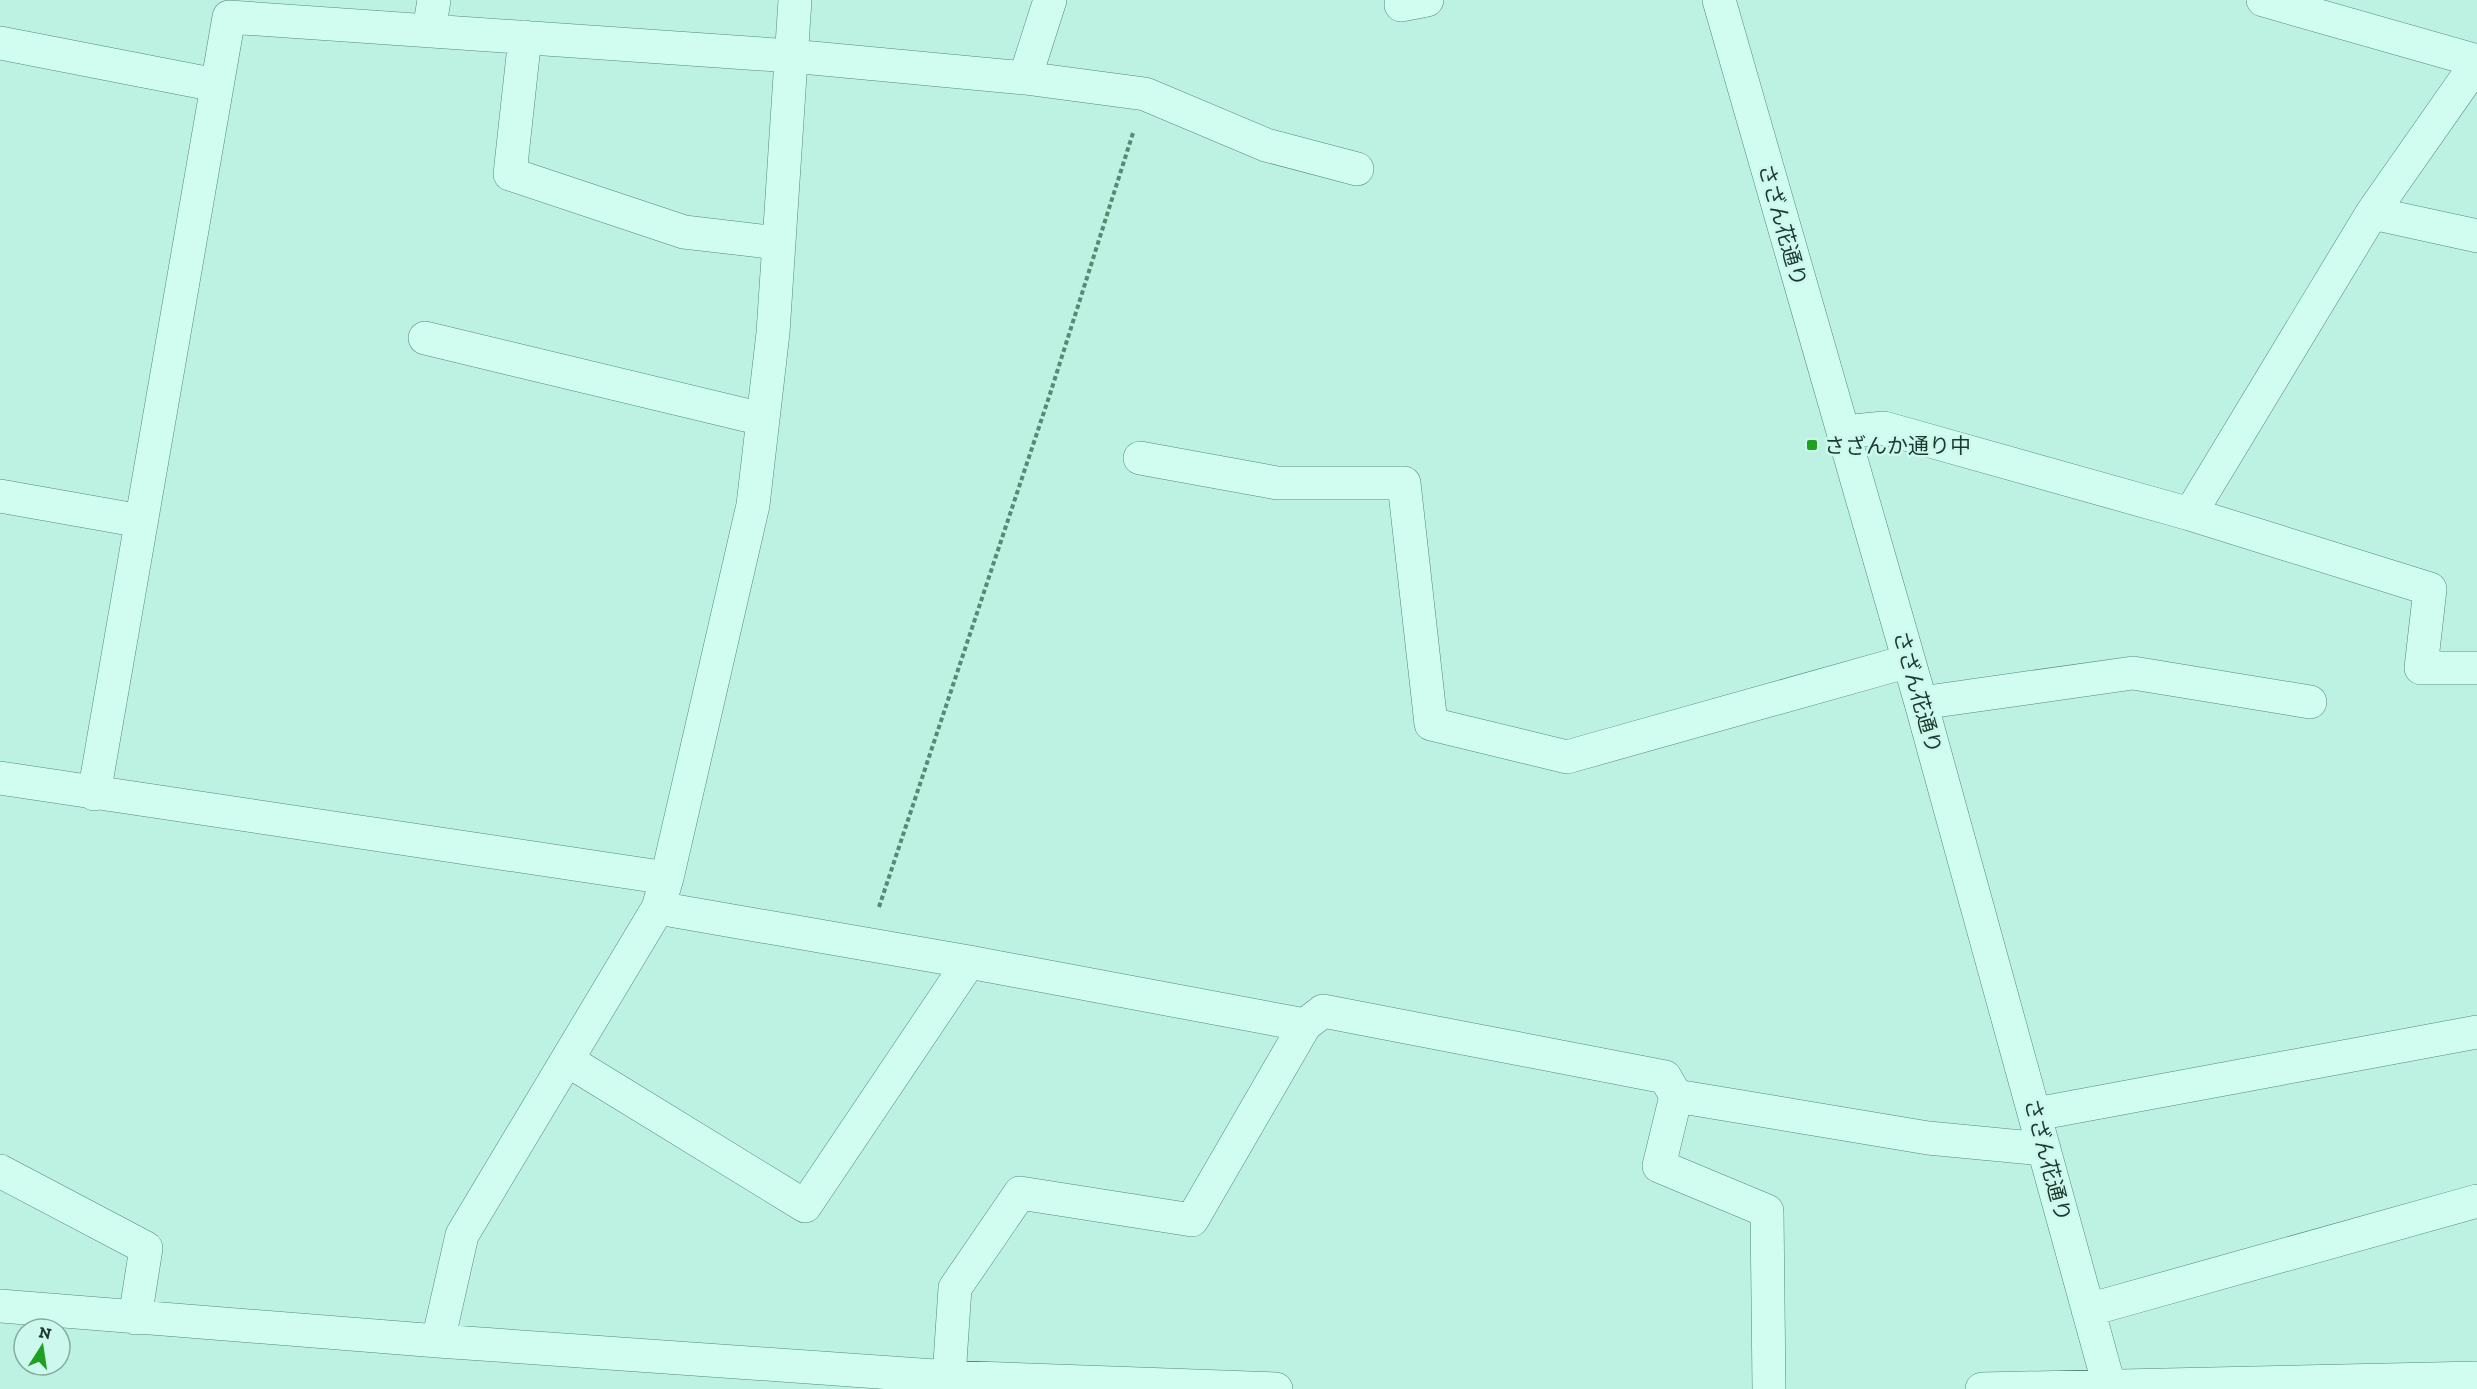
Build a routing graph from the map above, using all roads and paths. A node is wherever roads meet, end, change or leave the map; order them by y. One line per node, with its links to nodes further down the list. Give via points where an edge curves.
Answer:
1 (795, 0): 8 (street)
2 (1050, 0): 10 (street)
3 (1719, 0): 20 (street, さざん花通り)
4 (2263, 0): 9 (street)
5 (431, 16): 6 (street); 11 (street, via 229,17)
6 (525, 37): 8 (street); 17 (street, via 510,174 684,232)
7 (0, 43): 11 (street)
8 (791, 56): 10 (street); 17 (street)
9 (2477, 62): 12 (street)
10 (1025, 78): 13 (street)
11 (216, 85): 24 (street)
12 (2467, 93): 15 (street)
13 (1145, 94): 14 (street, via 1266,146); 32 (path, via 1050,394)
14 (1357, 169)
15 (2372, 213): 16 (street); 23 (street)
16 (2477, 236)
17 (778, 243): 19 (street)
18 (425, 338): 19 (street)
19 (762, 419): 31 (street, via 753,505)
20 (1843, 432): 23 (street, via 1884,428); 25 (street, さざん花通り)
21 (1140, 458): 25 (street, via 1277,483 1404,483 1431,724 1567,756)
22 (0, 496): 24 (street)
23 (2190, 514): 26 (street, via 2430,589 2421,668)
24 (141, 521): 30 (street)
25 (1909, 661): 28 (street, さざん花通り)
26 (2477, 668)
27 (2310, 702): 28 (street, via 2133,673)
28 (1922, 703): 38 (street, さざん花通り)
29 (0, 778): 30 (street)
30 (94, 794): 31 (street)
31 (663, 893): 32 (street); 36 (street)
32 (866, 944): 33 (street)
33 (969, 962): 34 (street); 36 (street, via 805,1206)
34 (1305, 1025): 37 (street, via 1323,1011 1665,1077); 46 (street, via 1192,1220 1020,1194 955,1288)
35 (2477, 1032): 38 (street)
36 (567, 1060): 45 (street, via 462,1235)
37 (1676, 1096): 39 (street, via 1928,1138); 50 (street, via 1659,1166 1767,1211)
38 (2036, 1114): 39 (street, さざん花通り)
39 (2044, 1149): 43 (street, さざん花通り)
40 (0, 1171): 44 (street, via 146,1248)
41 (2477, 1201): 43 (street)
42 (0, 1306): 44 (street)
43 (2088, 1310): 48 (street, さざん花通り)
44 (135, 1318): 45 (street)
45 (438, 1341): 46 (street)
46 (949, 1377): 49 (street)
47 (2477, 1378): 48 (street)
48 (2110, 1387): 51 (street)
49 (1276, 1389)
50 (1769, 1389)
51 (1982, 1389)

